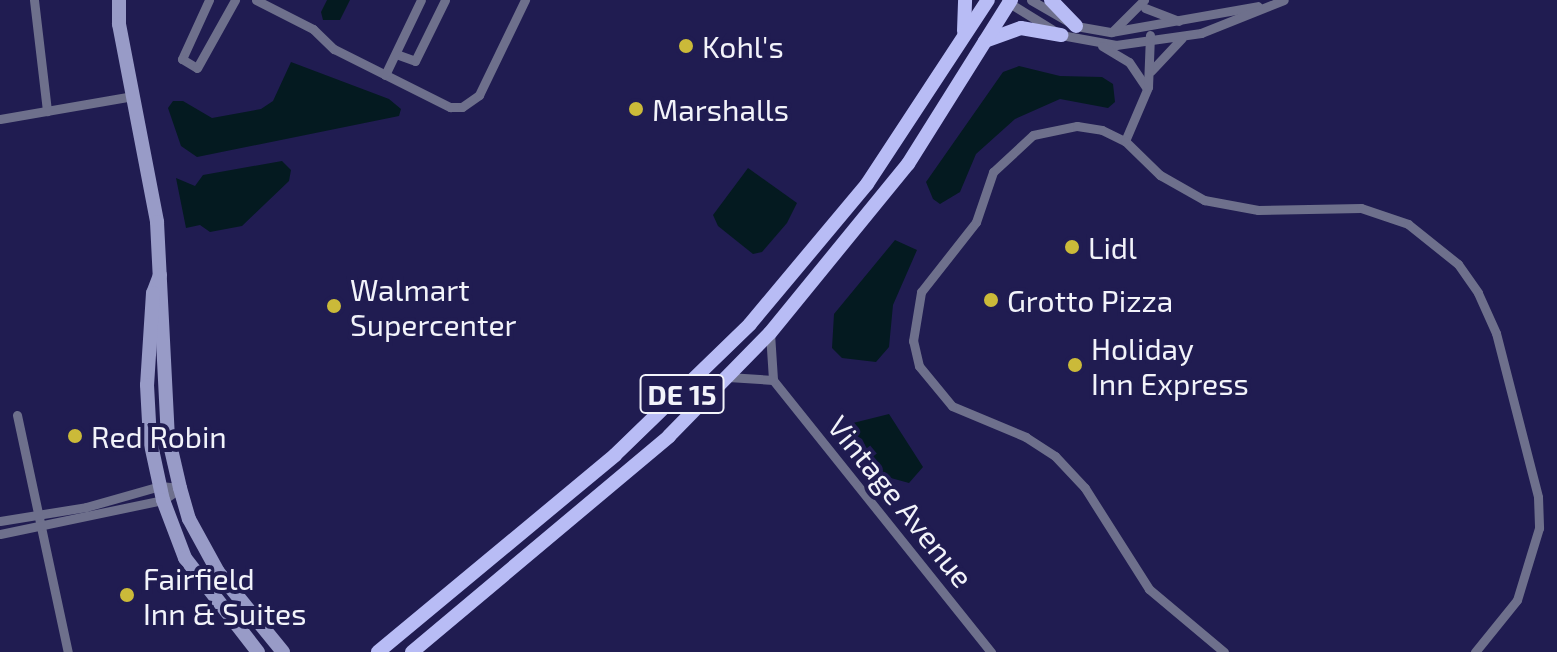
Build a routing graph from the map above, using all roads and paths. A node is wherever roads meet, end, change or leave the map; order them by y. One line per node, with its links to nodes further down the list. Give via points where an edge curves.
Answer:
1 (34, 0): 31 (street)
2 (119, 0): 30 (street)
3 (209, 0): 4 (street, via 182,59 197,68)
4 (235, 0)
5 (257, 0): 28 (street)
6 (421, 0): 26 (street)
7 (445, 0): 26 (street, via 415,61)
8 (525, 0): 28 (street, via 490,79 462,107 450,107)
9 (965, 0): 25 (main road)
10 (988, 0): 25 (main road, DE 15)
11 (1031, 0): 17 (street)
12 (1051, 0): 17 (main road)
13 (1284, 0): 16 (street); 21 (street, via 1225,26)
14 (1008, 1): 20 (street); 23 (main road, DE 15)
15 (1145, 4): 16 (street); 19 (street)
16 (1182, 22): 18 (street)
17 (1076, 26): 19 (street)
18 (1149, 28): 19 (street); 22 (street)
19 (1111, 32)
20 (1061, 35): 23 (main road, via 1021,28); 24 (street)
21 (1185, 35): 22 (street); 27 (street)
22 (1150, 41): 24 (street); 27 (street)
23 (985, 42): 35 (main road, DE 15, via 908,164)
24 (1099, 44): 29 (street, via 1127,60)
25 (960, 45): 48 (main road, DE 15, via 838,222 707,369 615,455)
26 (396, 54): 28 (street)
27 (1149, 74): 29 (street)
28 (385, 75)
29 (1147, 91): 33 (street)
30 (133, 96): 31 (street); 34 (street, via 157,222)
31 (47, 111): 32 (street)
32 (0, 119)
33 (1125, 141): 51 (street, via 1077,126 1033,135 1012,149 993,172 976,222 921,292 913,341 919,366 940,396 1055,456 1105,517 1131,569); 52 (street, via 1180,189 1226,207 1361,208 1408,224 1458,264 1478,293 1522,421 1535,475 1539,528 1517,600)
34 (160, 275): 39 (street, via 168,436); 40 (street, via 153,293 147,385)
35 (770, 333): 36 (main road, DE 15); 37 (street)
36 (728, 377): 37 (street); 49 (main road, DE 15, via 622,476)
37 (773, 380): 50 (street, Vintage Avenue)
38 (17, 415): 41 (street)
39 (180, 488): 40 (street); 47 (street, via 189,519 218,572)
40 (161, 493): 41 (street); 43 (street); 46 (street, via 185,558)
41 (39, 515): 42 (street); 43 (street)
42 (0, 521)
43 (43, 526): 44 (street); 45 (street)
44 (0, 534)
45 (68, 652)
46 (258, 652)
47 (283, 652)
48 (378, 652)
49 (412, 652)
50 (991, 652)
51 (1224, 652)
52 (1475, 652)

